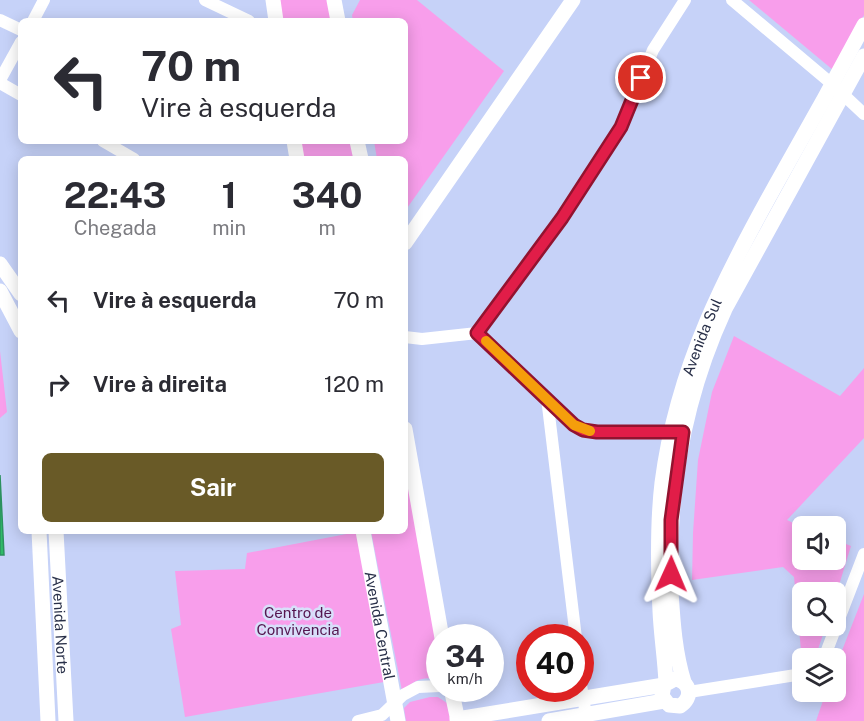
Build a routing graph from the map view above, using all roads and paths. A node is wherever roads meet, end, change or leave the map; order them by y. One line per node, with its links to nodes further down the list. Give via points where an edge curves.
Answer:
1 (44, 0): 9 (street)
2 (205, 0): 8 (street)
3 (273, 0): 10 (street)
4 (334, 0): 11 (street)
5 (573, 0): 23 (street)
6 (685, 0): 28 (street, via 652,50 621,127 562,218)
7 (732, 0): 18 (street)
8 (225, 16)
9 (35, 18)
10 (276, 18)
11 (337, 18)
12 (0, 20): 14 (street)
13 (864, 25): 18 (street, Avenida Sul)
14 (18, 29)
15 (18, 48): 17 (street)
16 (864, 56): 18 (street, Avenida Sul)
17 (0, 82): 19 (street)
18 (838, 89): 20 (street); 31 (street, Avenida Sul, via 708,345)
19 (18, 93)
20 (864, 114)
21 (107, 144): 22 (street)
22 (129, 156)
23 (408, 239)
24 (0, 264): 25 (street)
25 (18, 290)
26 (0, 291): 27 (street)
27 (18, 325)
28 (477, 333): 29 (street); 30 (street)
29 (408, 337)
30 (547, 398): 31 (street, via 583,430); 38 (street)
31 (677, 431): 41 (street, Avenida Sul, via 662,484 659,548); 43 (street, Avenida Sul, via 671,574 674,635)
32 (408, 446): 37 (street)
33 (39, 534): 49 (street, Avenida Norte)
34 (56, 534): 50 (street, Avenida Norte)
35 (364, 534): 46 (street, Avenida Central)
36 (864, 554): 39 (street)
37 (440, 624)
38 (574, 624)
39 (828, 648)
40 (792, 676): 43 (street)
41 (665, 684): 43 (street, via 675,679); 45 (street); 47 (street)
42 (426, 688): 46 (street, via 403,695)
43 (686, 692): 45 (street, via 676,707); 55 (street, Avenida Sul)
44 (451, 702): 48 (street)
45 (665, 702): 47 (street); 54 (street)
46 (395, 705): 51 (street, via 382,715); 52 (street, Avenida Central)
47 (586, 711): 48 (street); 53 (street)
48 (457, 720)
49 (48, 721)
50 (66, 721)
51 (358, 721)
52 (398, 721)
53 (549, 721)
54 (672, 721)
55 (685, 721)

